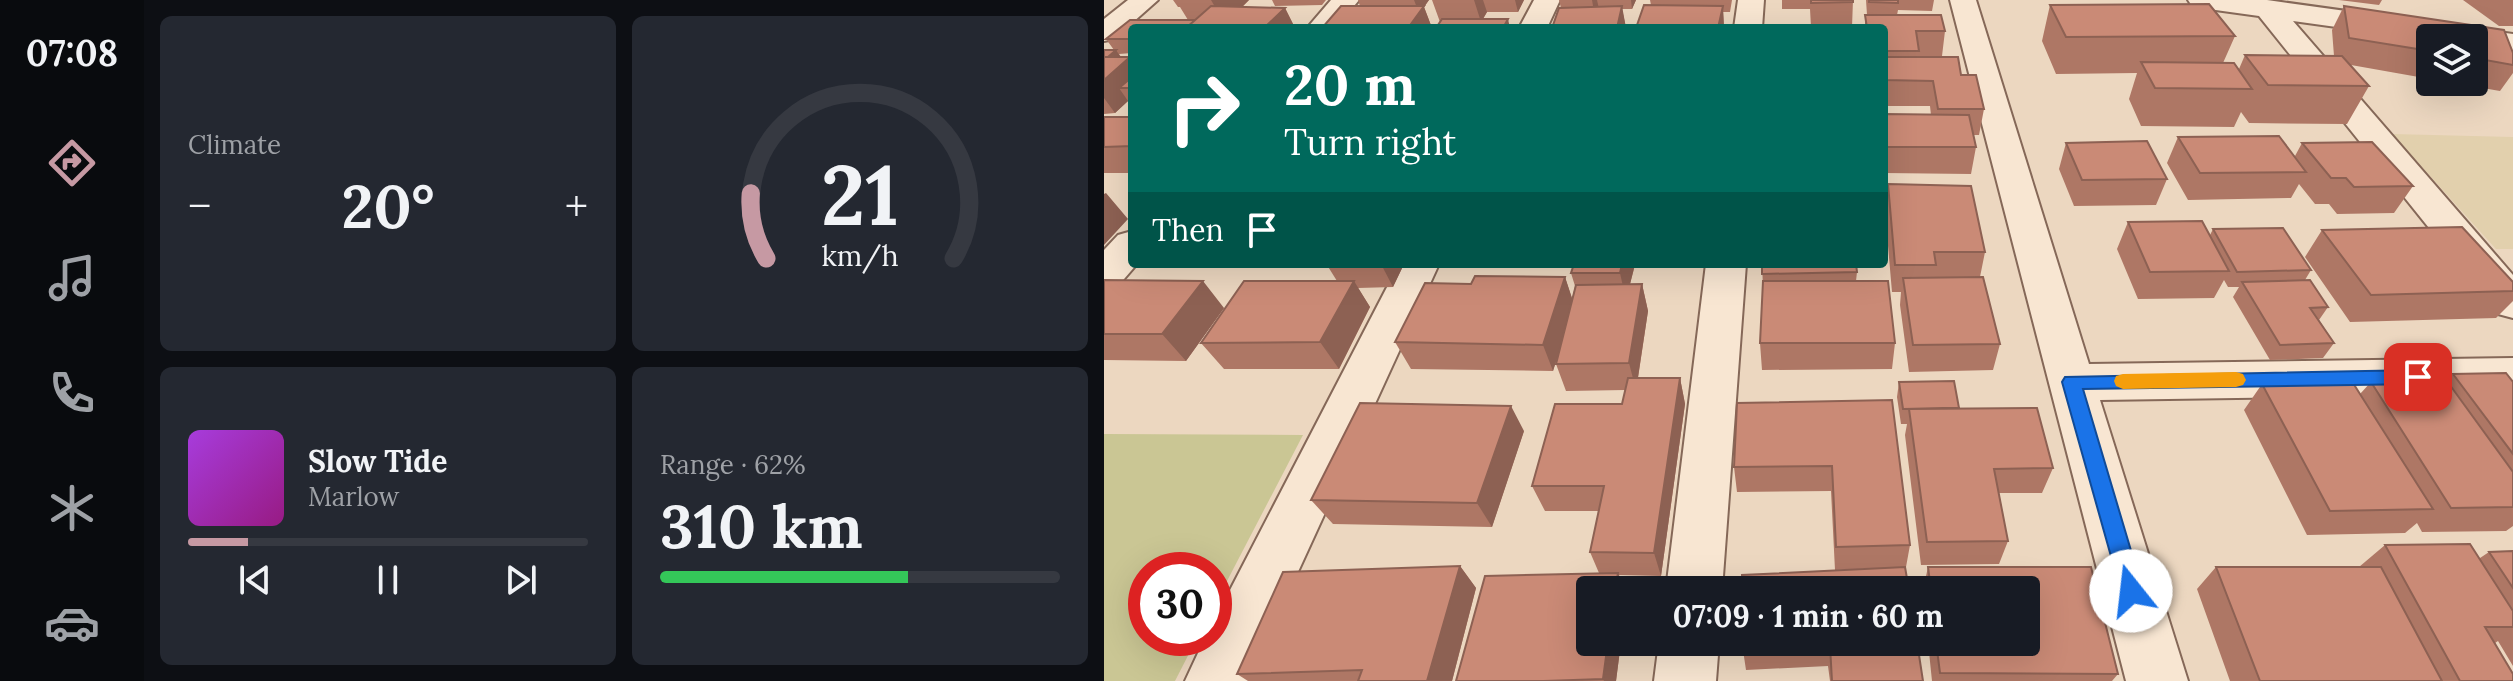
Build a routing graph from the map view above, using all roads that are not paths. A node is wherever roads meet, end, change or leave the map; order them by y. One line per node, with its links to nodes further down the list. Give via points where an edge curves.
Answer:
1 (1145, 0): 11 (street)
2 (1346, 0): 8 (street)
3 (1547, 0): 9 (street)
4 (1751, 0): 10 (street)
5 (1963, 0): 19 (street)
6 (2201, 0): 7 (street)
7 (2267, 8): 12 (street); 17 (street)
8 (1325, 24)
9 (1535, 24)
10 (1748, 24)
11 (1104, 33)
12 (2513, 43)
13 (1128, 249): 16 (street)
14 (1417, 268): 22 (street)
15 (1726, 268): 20 (street)
16 (1104, 276)
17 (2513, 303)
18 (2513, 376): 19 (street)
19 (2071, 382): 24 (street)
20 (1695, 576)
21 (1688, 656): 23 (street)
22 (1216, 681)
23 (1685, 681)
24 (2157, 681)

